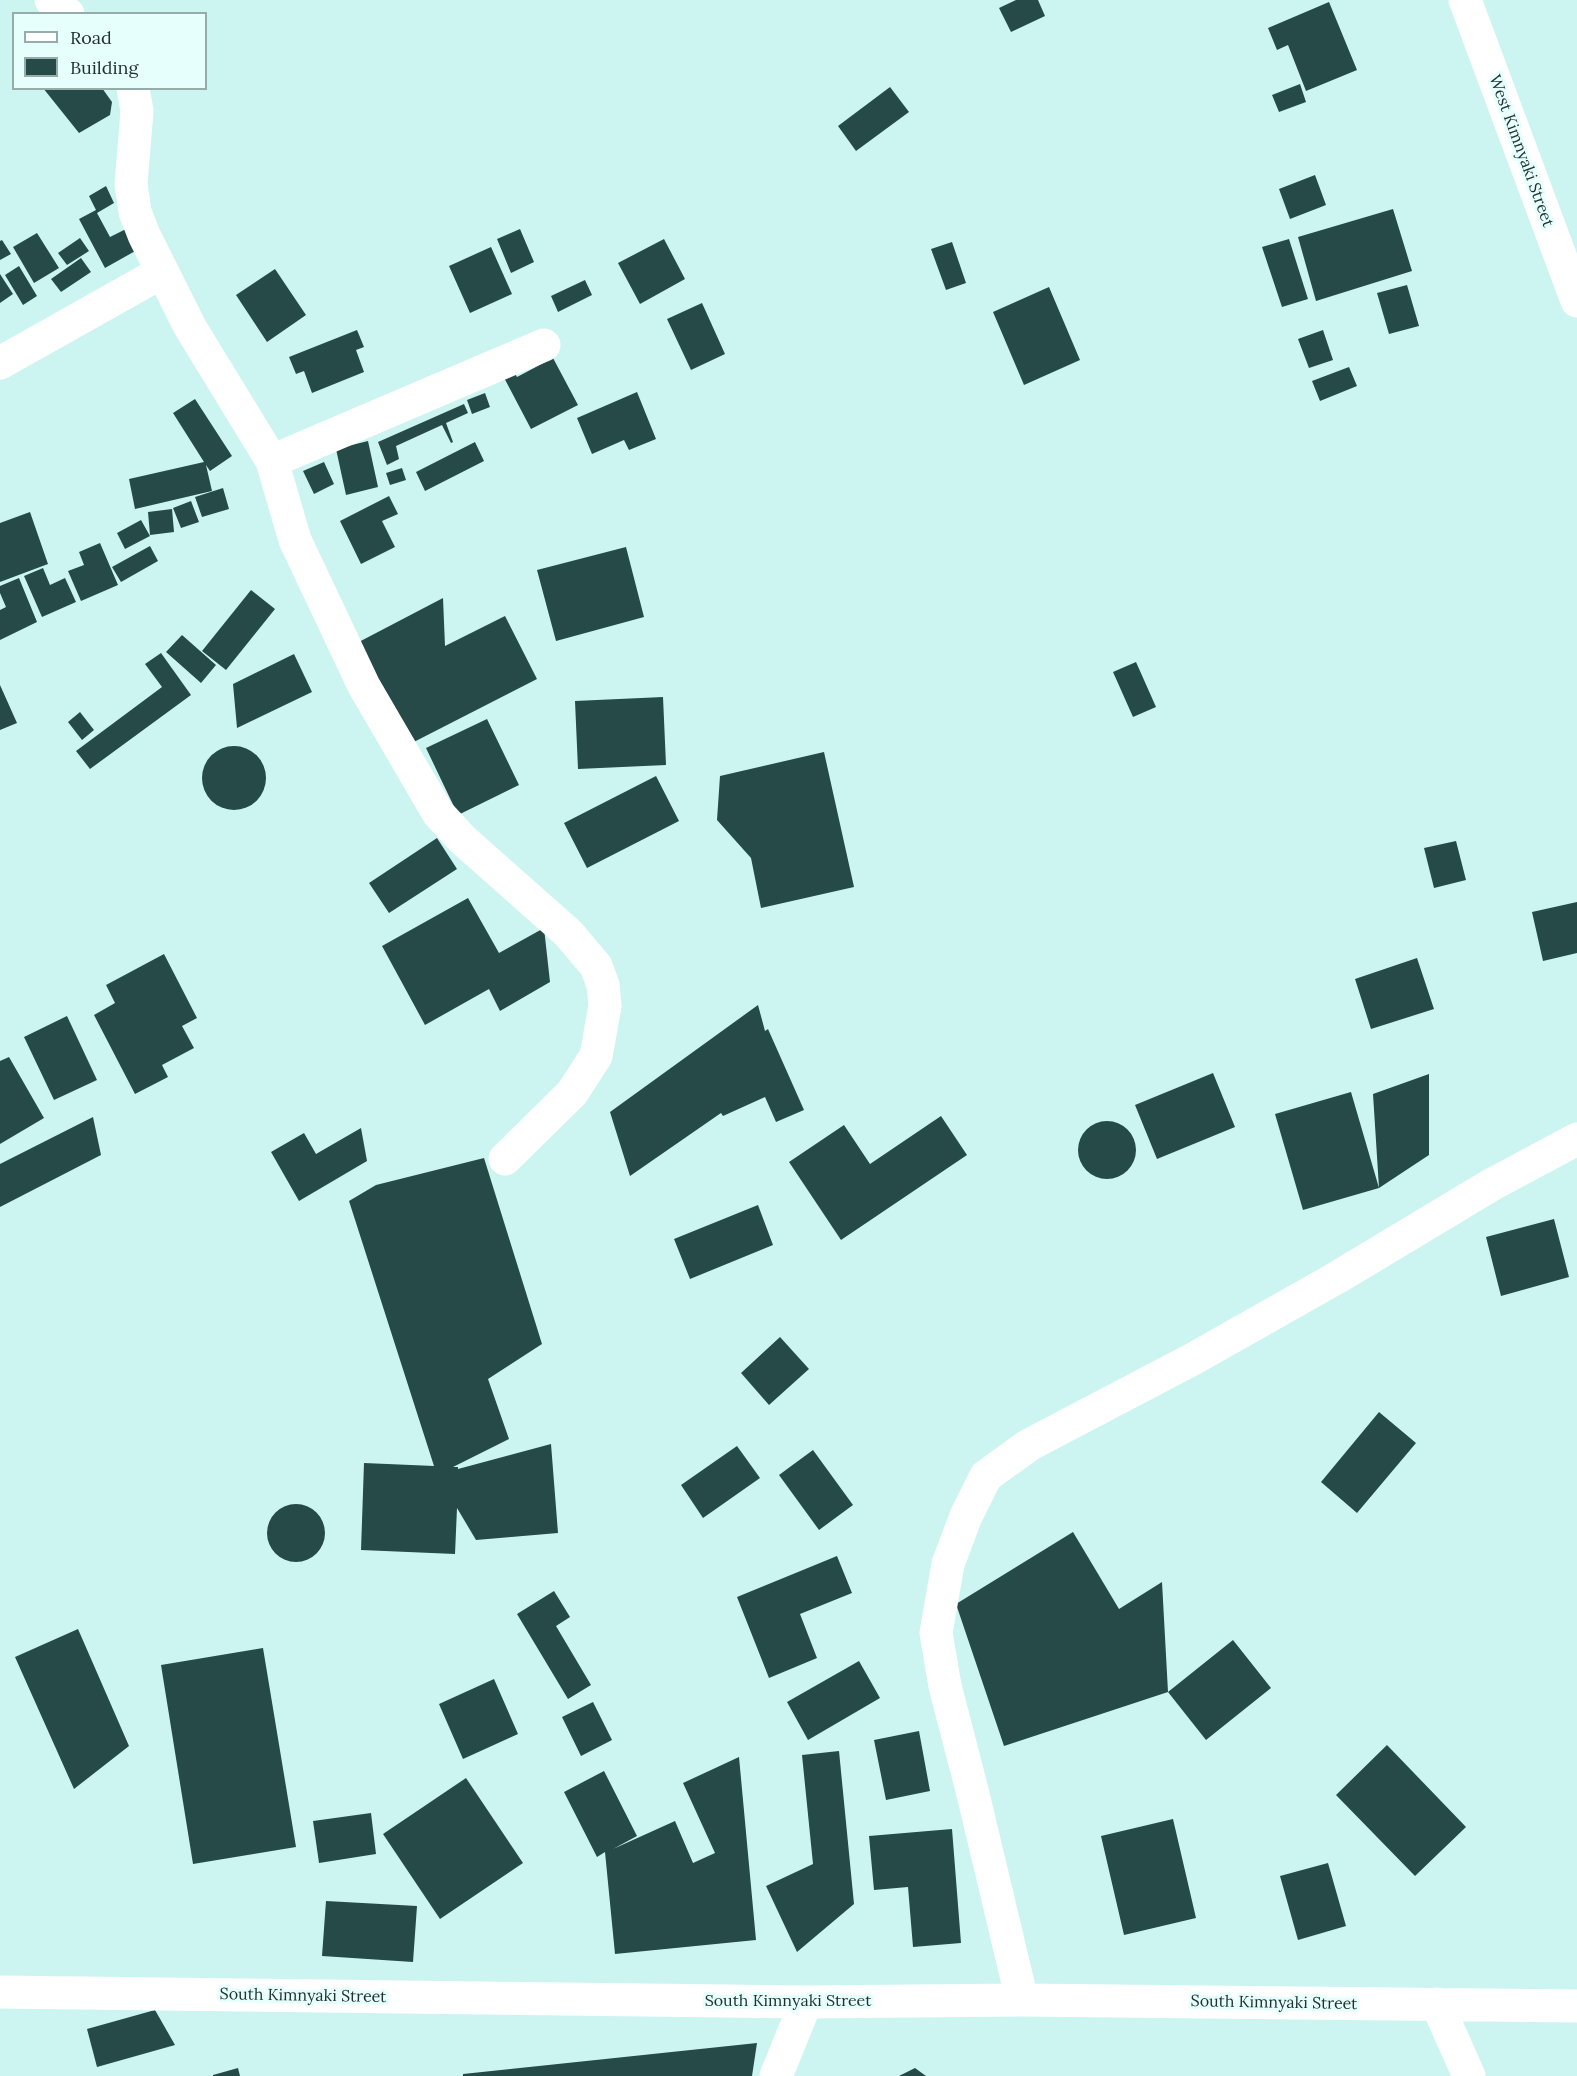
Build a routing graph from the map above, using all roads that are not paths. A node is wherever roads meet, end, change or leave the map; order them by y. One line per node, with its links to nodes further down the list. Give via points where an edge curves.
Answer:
1 (51, 0): 3 (street)
2 (1466, 0): 6 (street, West Kimnyaki Street)
3 (66, 12)
4 (134, 90): 5 (street, via 137,111 131,184 135,212)
5 (162, 272): 8 (street); 9 (street, via 190,327)
6 (1577, 301)
7 (544, 345): 9 (street)
8 (0, 363)
9 (272, 461): 11 (street, via 294,540 364,686 438,813 568,933 596,966 603,985 605,1006 596,1056 572,1093)
10 (1577, 1139): 13 (street, via 1193,1359 1029,1445 986,1476 948,1564 936,1633 945,1686)
11 (505, 1159)
12 (0, 1992): 14 (street, South Kimnyaki Street)
13 (1022, 2000): 14 (street, South Kimnyaki Street); 15 (street, South Kimnyaki Street)
14 (806, 2002): 17 (street)
15 (1437, 2004): 16 (street, South Kimnyaki Street); 18 (street)
16 (1577, 2006)
17 (776, 2076)
18 (1469, 2076)

